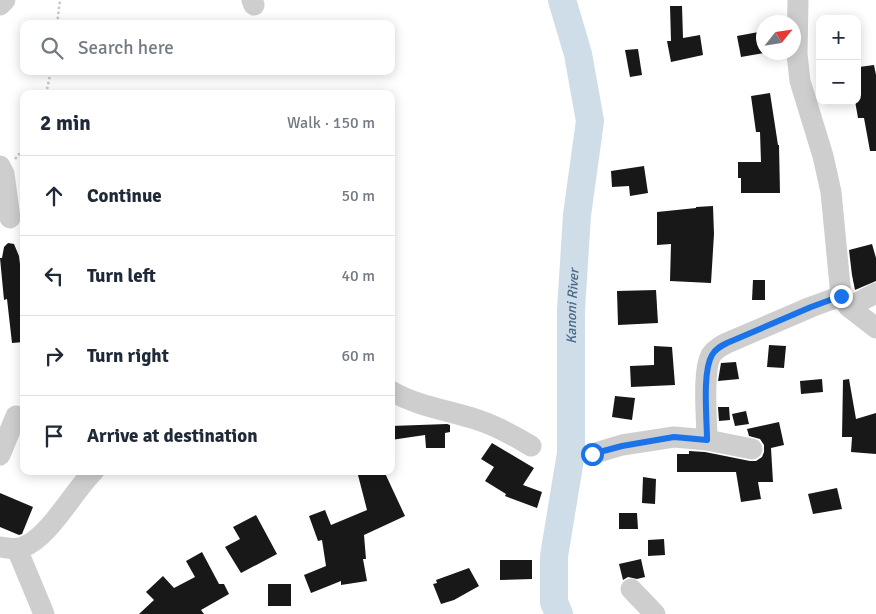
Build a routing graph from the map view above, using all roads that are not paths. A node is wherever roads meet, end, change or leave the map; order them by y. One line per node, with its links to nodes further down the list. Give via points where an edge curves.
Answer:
1 (5, 0): 3 (street)
2 (798, 0): 7 (street, via 800,81 831,192)
3 (0, 5)
4 (0, 166): 5 (street)
5 (10, 218)
6 (876, 293): 7 (street)
7 (845, 302): 8 (street); 11 (street, via 811,307 714,351 707,374)
8 (876, 328)
9 (395, 393): 12 (street, via 489,423)
10 (16, 416): 15 (street)
11 (707, 440): 13 (street); 14 (street, via 674,437)
12 (531, 446)
13 (752, 449)
14 (592, 454)
15 (0, 455)
16 (91, 475): 17 (street, via 41,535 25,546)
17 (8, 548): 19 (street)
18 (631, 589): 20 (street)
19 (44, 614)
20 (655, 614)

